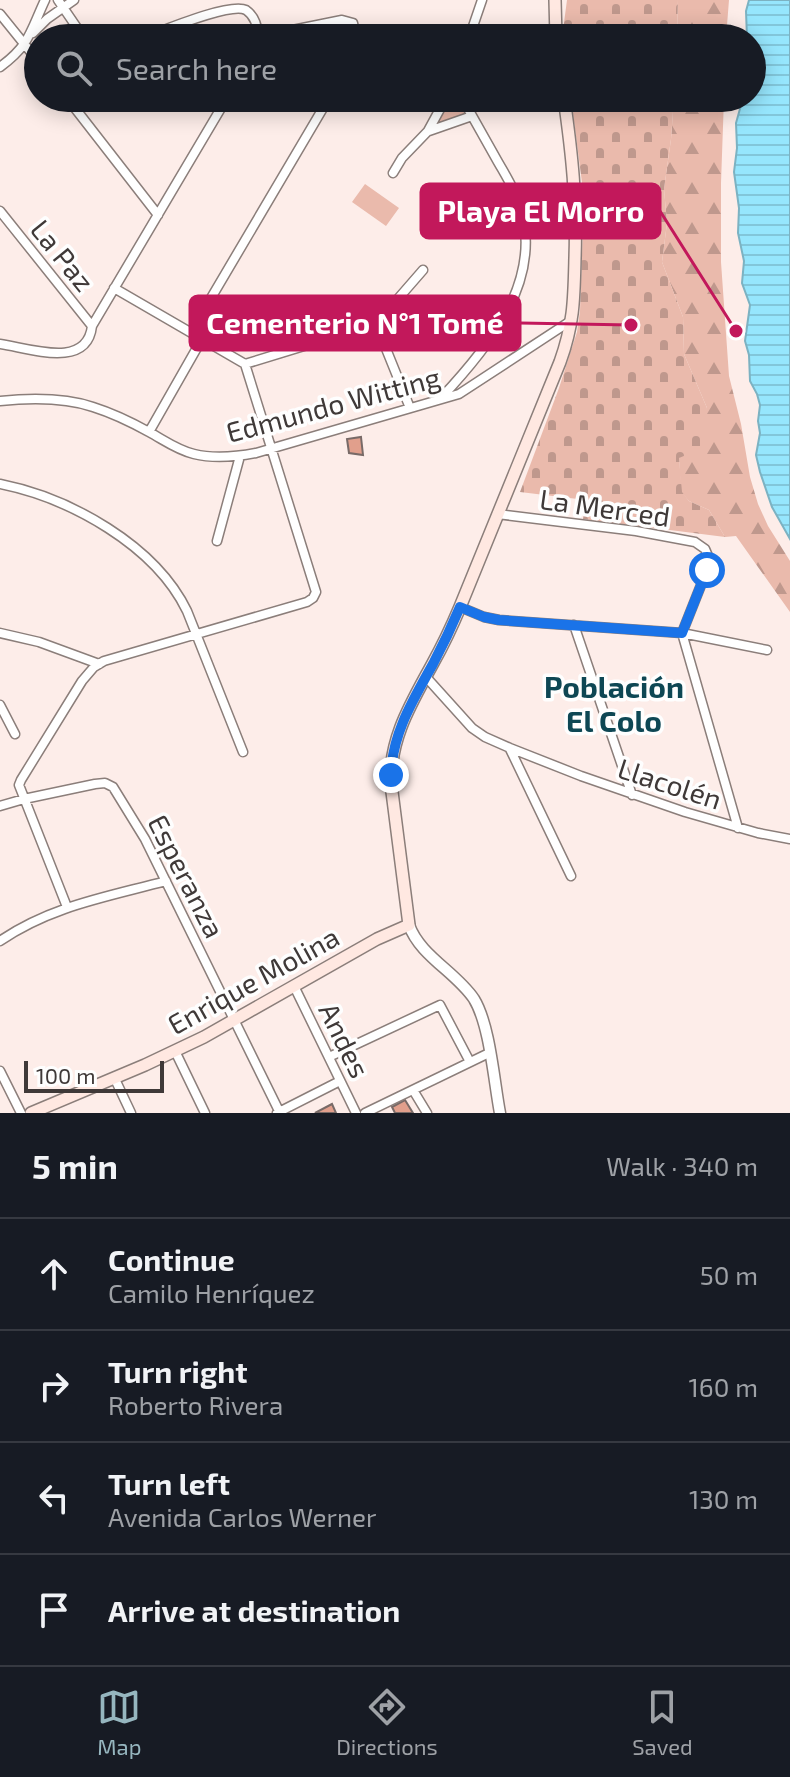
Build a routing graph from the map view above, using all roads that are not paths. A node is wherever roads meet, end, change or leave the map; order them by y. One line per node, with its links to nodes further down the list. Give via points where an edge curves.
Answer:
1 (45, 0): 7 (street)
2 (74, 0): 5 (street)
3 (482, 0): 14 (street)
4 (555, 0): 15 (main road)
5 (60, 4): 8 (street); 9 (street)
6 (0, 14): 16 (street)
7 (34, 24)
8 (42, 24)
9 (74, 24)
10 (182, 24): 11 (street, via 237,8 247,11)
11 (254, 24)
12 (325, 24): 13 (street)
13 (352, 24)
14 (474, 24)
15 (556, 24)
16 (24, 38)
17 (24, 45): 18 (street)
18 (0, 67)
19 (78, 112): 29 (street)
20 (219, 112): 29 (street)
21 (321, 112): 35 (street)
22 (438, 112): 26 (street)
23 (470, 112): 25 (street)
24 (566, 112): 32 (main road, via 576,195)
25 (472, 116): 26 (street); 39 (street, via 519,204 525,255 502,320)
26 (428, 131): 27 (street)
27 (393, 173)
28 (0, 211): 34 (street, La Paz)
29 (158, 215): 31 (street)
30 (423, 270): 33 (street)
31 (114, 288): 34 (street); 35 (street)
32 (572, 320): 39 (street, Edmundo Witting, via 465,391); 46 (main road)
33 (376, 324): 38 (street); 41 (street)
34 (92, 326): 37 (street, via 85,344 68,353)
35 (191, 332): 36 (street)
36 (202, 339): 38 (street); 42 (street)
37 (0, 344)
38 (245, 364): 43 (street)
39 (439, 400): 41 (street, Edmundo Witting)
40 (0, 401): 42 (street, Edmundo Witting, via 77,403)
41 (410, 408): 43 (street, Edmundo Witting)
42 (149, 432): 44 (street, Edmundo Witting, via 196,455)
43 (272, 448): 44 (street, Edmundo Witting); 51 (street, via 316,588 314,597)
44 (240, 456): 47 (street)
45 (0, 484): 51 (street, via 59,504 127,541 175,588)
46 (497, 514): 48 (main road); 52 (street, La Merced, via 695,542 705,549 708,565)
47 (217, 541)
48 (460, 607): 49 (street, via 499,620); 55 (main road)
49 (574, 625): 52 (street); 60 (street)
50 (0, 633): 54 (street)
51 (197, 633): 54 (street); 59 (street)
52 (682, 633): 53 (street); 63 (street)
53 (767, 650)
54 (99, 664): 61 (street, via 82,681 21,780)
55 (426, 677): 58 (street, Llacolén, via 472,728); 68 (main road, via 400,726 391,767)
56 (0, 705): 57 (street)
57 (15, 734)
58 (510, 748): 60 (street, Llacolén); 65 (street)
59 (243, 752)
60 (632, 795): 63 (street, Llacolén)
61 (24, 799): 62 (street); 66 (street, Esperanza, via 109,785); 67 (street)
62 (0, 806)
63 (738, 828): 64 (street, Llacolén)
64 (790, 839)
65 (571, 876)
66 (166, 881): 67 (street); 71 (street, Esperanza)
67 (67, 907): 69 (street)
68 (409, 925): 70 (main road, Enrique Molina); 73 (street, via 474,1000)
69 (0, 941)
70 (294, 986): 71 (main road, Enrique Molina); 74 (street, Andes)
71 (233, 1021): 72 (main road, Enrique Molina); 84 (street, Esperanza)
72 (175, 1051): 77 (main road, Enrique Molina); 83 (street)
73 (489, 1053): 75 (street); 88 (street)
74 (329, 1057): 75 (street, via 440,1005); 78 (street, Andes)
75 (470, 1062): 79 (street)
76 (0, 1071): 80 (street)
77 (114, 1077): 81 (main road, Enrique Molina); 82 (street)
78 (340, 1081): 84 (street); 85 (street, Andes)
79 (413, 1090): 86 (street); 87 (street)
80 (21, 1113)
81 (31, 1113)
82 (131, 1113)
83 (205, 1113)
84 (278, 1113)
85 (356, 1113)
86 (366, 1113)
87 (427, 1113)
88 (500, 1113)

